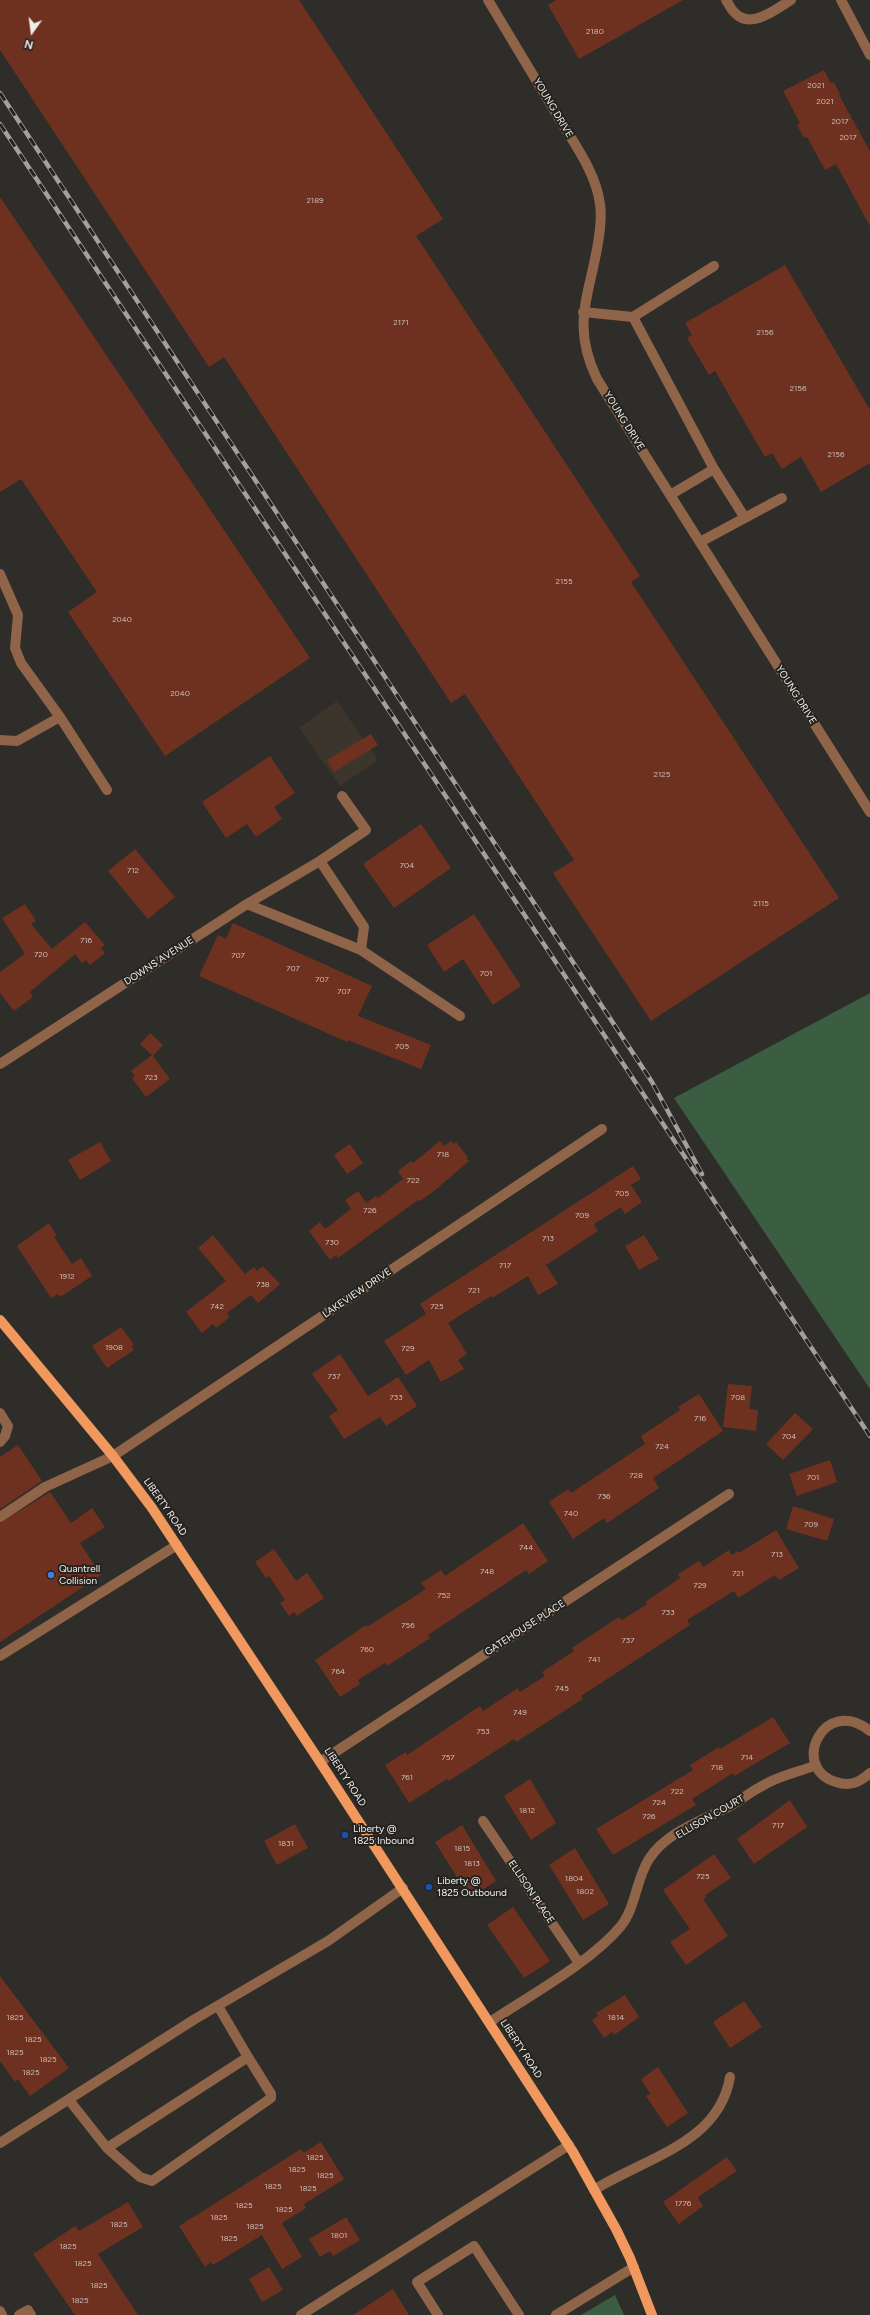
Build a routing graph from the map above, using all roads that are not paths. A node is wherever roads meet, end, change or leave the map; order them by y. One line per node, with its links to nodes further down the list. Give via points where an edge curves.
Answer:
1 (488, 0): 7 (street, YOUNG DRIVE, via 580,153 594,182 600,204 600,228)
2 (726, 0): 3 (street, via 735,14 746,19 760,19)
3 (791, 0)
4 (840, 0): 5 (street)
5 (870, 55)
6 (714, 266): 8 (street)
7 (583, 312): 8 (street); 10 (street, YOUNG DRIVE, via 584,342 595,374)
8 (633, 317): 9 (street)
9 (714, 469): 10 (street); 12 (street)
10 (670, 495): 13 (street, YOUNG DRIVE)
11 (782, 498): 12 (street)
12 (745, 518): 13 (street)
13 (700, 542): 19 (street, YOUNG DRIVE)
14 (0, 574): 15 (street, via 18,615 15,648 21,663)
15 (60, 717): 16 (street, via 16,741); 17 (street)
16 (0, 740)
17 (107, 790)
18 (342, 796): 20 (street, DOWNS AVENUE, via 366,830)
19 (870, 812)
20 (320, 861): 21 (street, DOWNS AVENUE); 22 (street, via 364,927)
21 (247, 904): 22 (street); 24 (street, DOWNS AVENUE)
22 (361, 950): 23 (street)
23 (460, 1016)
24 (0, 1064)
25 (602, 1129): 29 (street, LAKEVIEW DRIVE)
26 (0, 1320): 29 (main road, LIBERTY ROAD)
27 (0, 1413): 28 (street, via 8,1426)
28 (0, 1442)
29 (113, 1456): 31 (street, LAKEVIEW DRIVE, via 44,1487); 32 (main road, LIBERTY ROAD)
30 (729, 1494): 35 (street, GATEHOUSE PLACE)
31 (0, 1517)
32 (176, 1545): 33 (street); 35 (main road, LIBERTY ROAD)
33 (0, 1656)
34 (870, 1731): 36 (street, via 853,1721 833,1723 821,1732 814,1745)
35 (320, 1762): 39 (main road, LIBERTY ROAD)
36 (816, 1765): 37 (street, via 831,1781 842,1784 853,1784); 40 (street, ELLISON COURT, via 764,1785 732,1805 695,1823 665,1843 650,1858 640,1875 622,1925)
37 (870, 1773)
38 (483, 1821): 40 (street, ELLISON PLACE)
39 (402, 1888): 41 (street, via 328,1941); 42 (main road, LIBERTY ROAD)
40 (579, 1963): 42 (street, ELLISON COURT)
41 (218, 2006): 43 (street); 45 (street)
42 (490, 2022): 47 (main road, LIBERTY ROAD)
43 (248, 2056): 48 (street); 48 (street, via 271,2098 152,2181 140,2177)
44 (730, 2077): 49 (street, via 728,2092 716,2116 697,2134 674,2149)
45 (69, 2100): 46 (street); 48 (street)
46 (0, 2143)
47 (569, 2145): 49 (main road, LIBERTY ROAD); 55 (street)
48 (107, 2148)
49 (594, 2190): 50 (main road, LIBERTY ROAD)
50 (634, 2267): 58 (street); 59 (main road, LIBERTY ROAD)
51 (0, 2311): 52 (street)
52 (2, 2315)
53 (19, 2315): 54 (street, via 28,2310)
54 (31, 2315)
55 (301, 2315)
56 (438, 2315): 57 (street, via 417,2282 474,2246)
57 (519, 2315)
58 (556, 2315)
59 (652, 2315)

